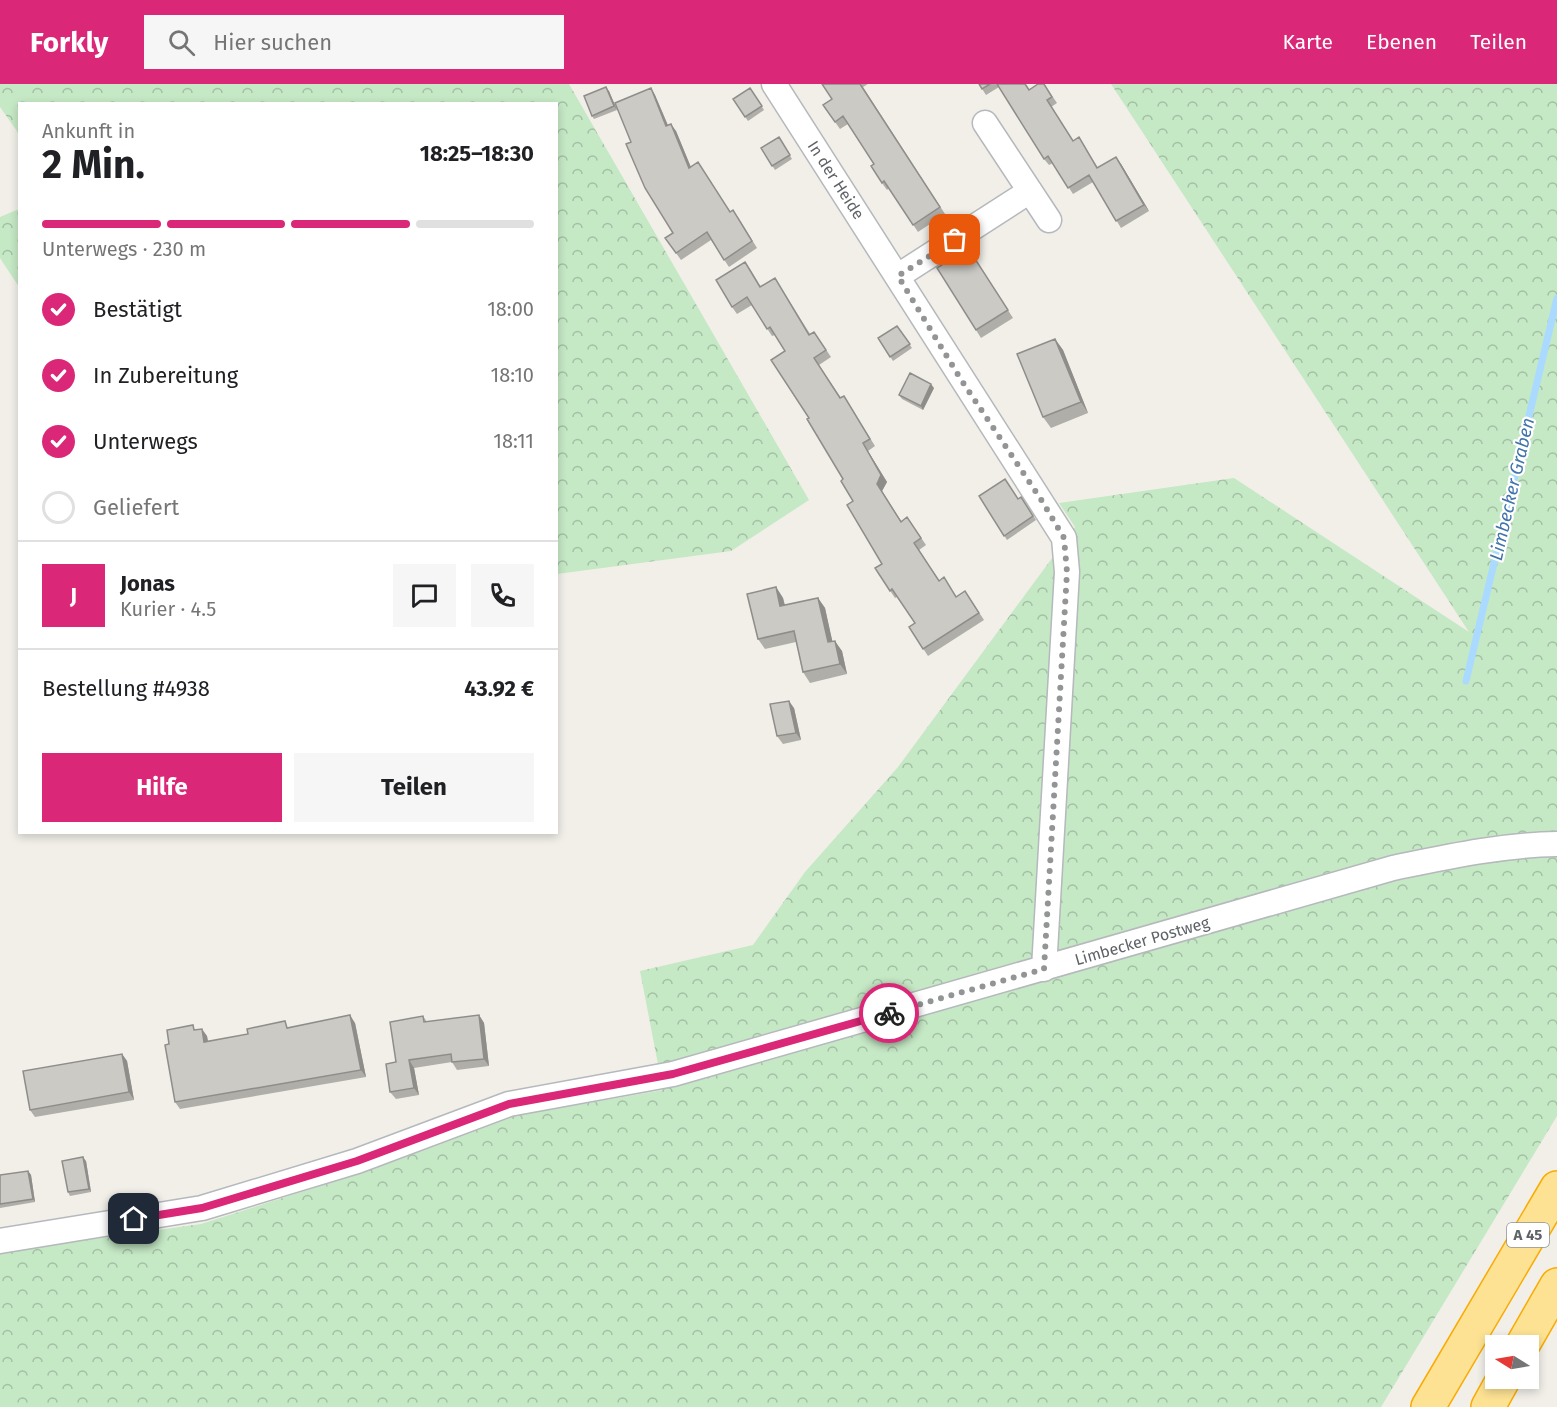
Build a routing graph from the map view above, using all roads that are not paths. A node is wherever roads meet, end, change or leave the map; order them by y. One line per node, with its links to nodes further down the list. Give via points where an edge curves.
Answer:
1 (774, 84): 5 (street, In der Heide)
2 (985, 123): 3 (street)
3 (1030, 191): 4 (street); 5 (street)
4 (1049, 220)
5 (898, 276): 7 (street, In der Heide, via 1064,538 1067,572)
6 (1557, 844): 7 (street, Limbecker Postweg, via 1476,851 1393,868)
7 (1044, 969): 9 (street, Limbecker Postweg, via 673,1074 509,1104 357,1161 202,1208)
8 (1557, 1188): 13 (highway, A 45)
9 (0, 1241)
10 (1550, 1296): 11 (highway)
11 (1528, 1335)
12 (1498, 1389): 14 (highway)
13 (1428, 1407)
14 (1488, 1407)

